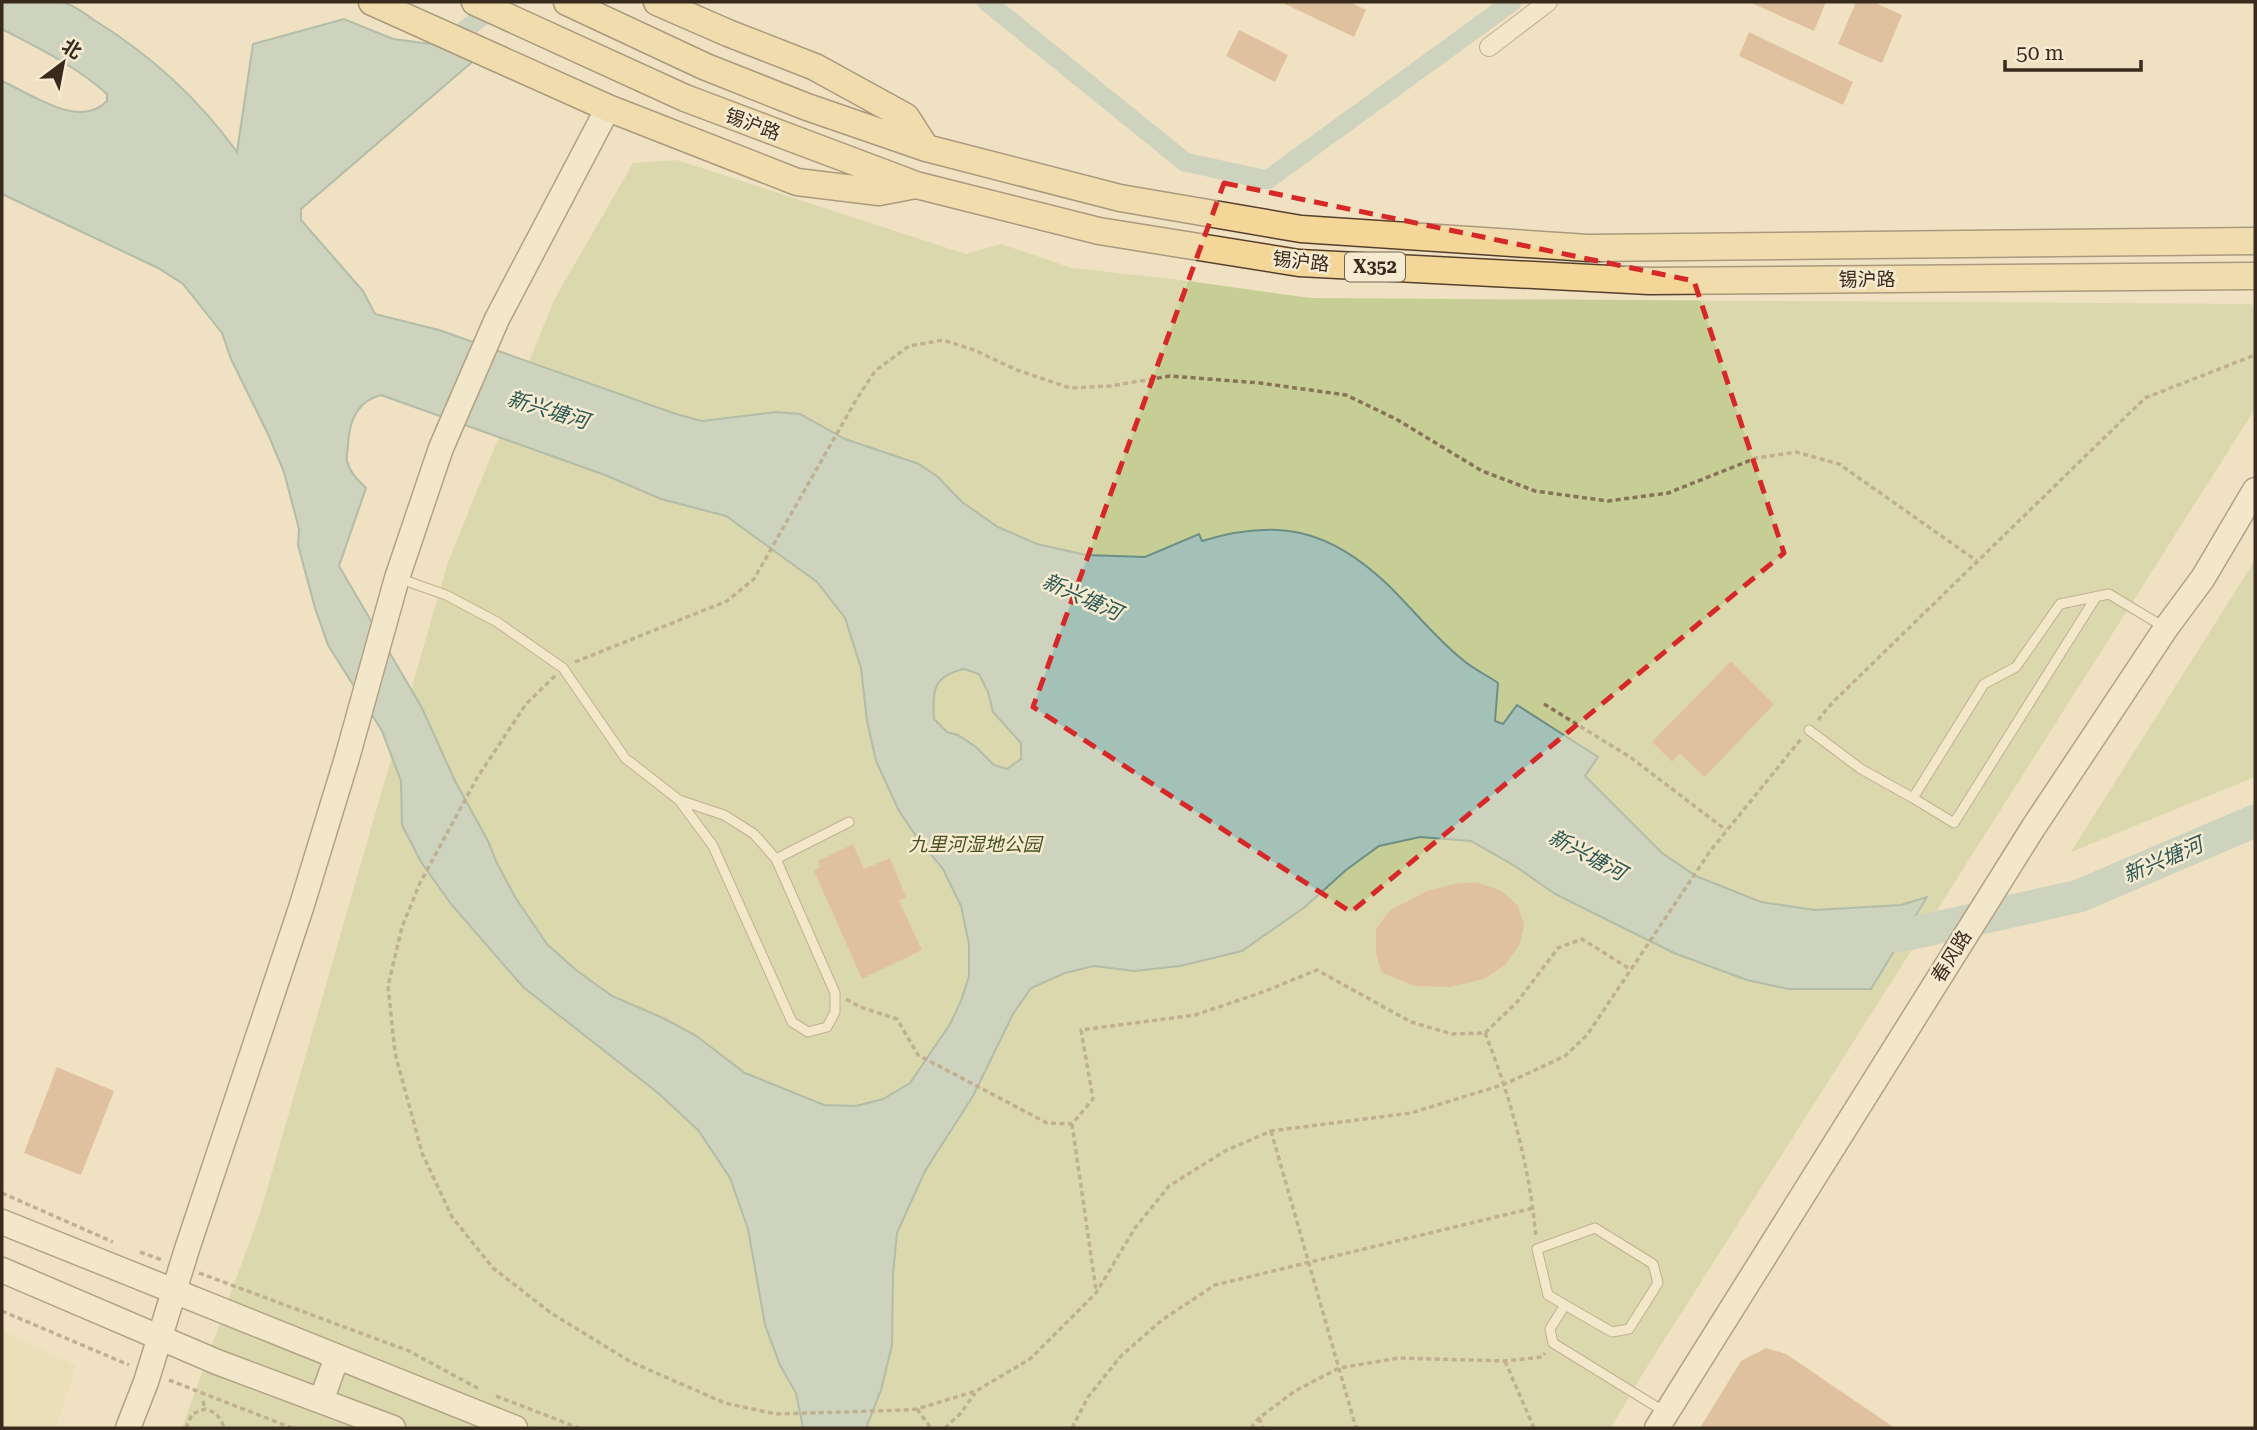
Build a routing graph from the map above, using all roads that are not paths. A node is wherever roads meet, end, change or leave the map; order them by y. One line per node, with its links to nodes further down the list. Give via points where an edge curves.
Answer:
1 (372, 2): 7 (main road)
2 (475, 2): 9 (main road, 锡沪路 / X352, via 685,99)
3 (567, 2): 8 (main road, 锡沪路 / X352, via 706,67)
4 (657, 2): 8 (main road, via 815,68 906,117)
5 (1548, 2): 6 (street)
6 (1489, 47)
7 (608, 108): 9 (main road, via 797,182 880,192); 13 (main road, via 497,319 441,448)
8 (926, 148): 10 (main road, 锡沪路 / X352, via 1120,198 1315,230 1588,248)
9 (916, 185): 11 (main road, 锡沪路 / X352, via 1099,231 1299,263 1649,281)
10 (2255, 241)
11 (2255, 276)
12 (2255, 490): 15 (main road, 春风路, via 2203,578)
13 (397, 578): 18 (lane, via 446,595 497,622 563,668 625,758); 23 (main road, via 301,908)
14 (2096, 597): 15 (lane, via 2109,594); 17 (lane, via 2060,604 2016,667 1984,684); 17 (lane, via 1954,823)
15 (2166, 628): 28 (main road, 春风路, via 1901,1035)
16 (1809, 730): 17 (lane, via 1861,769)
17 (1913, 798)
18 (679, 800): 20 (lane, via 724,816 754,834); 20 (lane, via 713,846 792,1022 808,1032 827,1027 835,1012 835,993)
19 (849, 822): 20 (lane)
20 (776, 859)
21 (2, 1222): 23 (main road)
22 (2, 1270): 25 (main road)
23 (173, 1292): 25 (main road); 26 (main road)
24 (1565, 1305): 24 (lane, via 1612,1332 1629,1329 1658,1283 1653,1264 1595,1228 1537,1249 1548,1295); 28 (lane, via 1550,1329 1553,1343)
25 (160, 1338): 27 (main road); 29 (main road)
26 (337, 1357): 27 (main road); 31 (main road)
27 (321, 1401): 30 (main road)
28 (1661, 1421)
29 (128, 1428)
30 (393, 1428)
31 (515, 1428)

